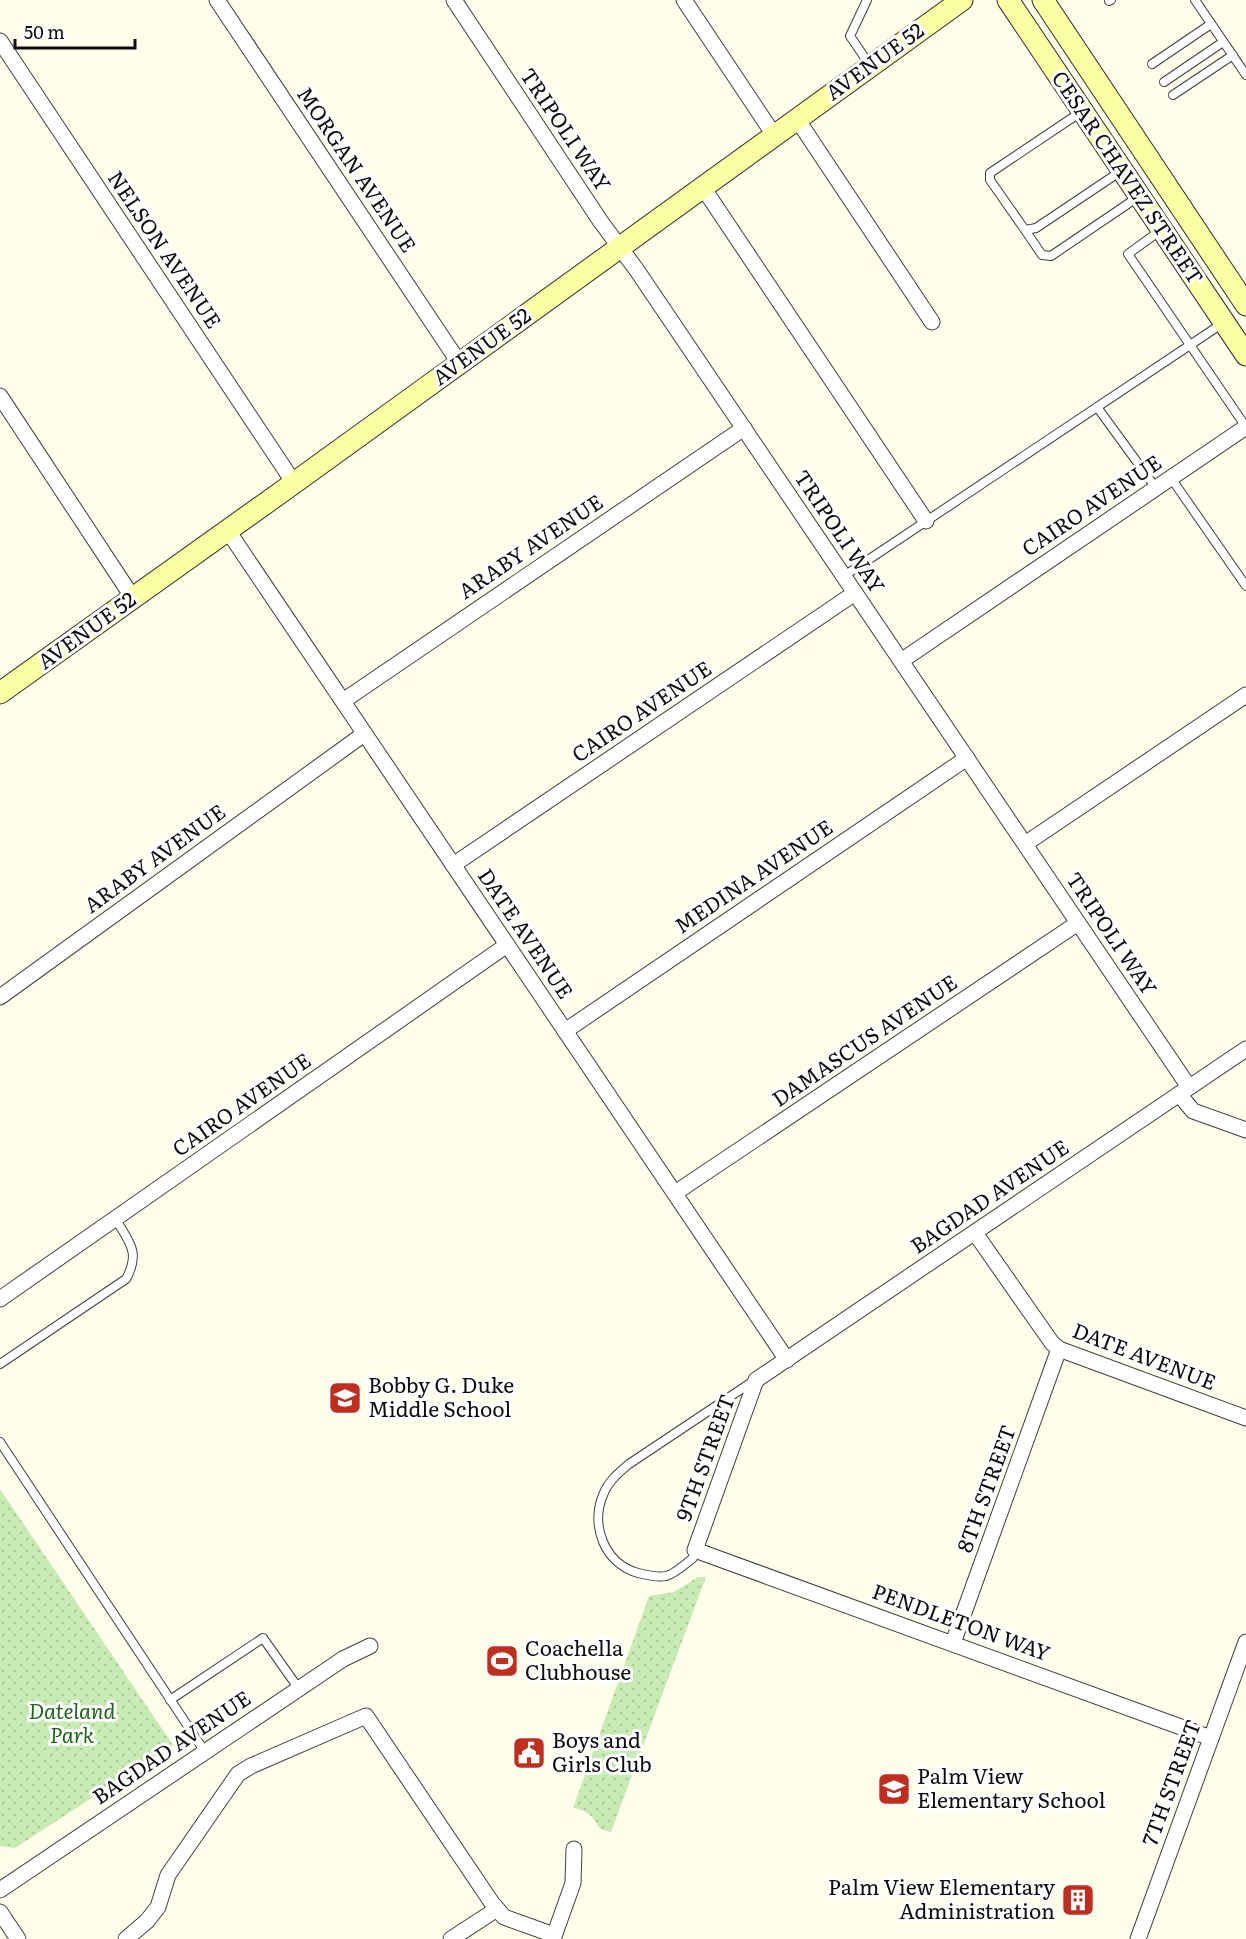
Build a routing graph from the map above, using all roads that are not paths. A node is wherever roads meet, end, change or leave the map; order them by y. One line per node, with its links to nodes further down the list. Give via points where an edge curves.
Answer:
1 (217, 0): 32 (street, MORGAN AVENUE)
2 (454, 0): 26 (street, TRIPOLI WAY)
3 (684, 0): 20 (street)
4 (867, 0): 14 (lane, via 850,36)
5 (962, 0): 14 (main road, AVENUE 52)
6 (1008, 0): 18 (main road, CESAR CHAVEZ STREET)
7 (1043, 0): 27 (main road, CESAR CHAVEZ STREET)
8 (1195, 0): 9 (lane)
9 (1211, 24): 11 (lane); 13 (lane)
10 (0, 40): 38 (street, NELSON AVENUE)
11 (1223, 42): 12 (lane); 16 (lane)
12 (1233, 55): 15 (lane); 17 (lane)
13 (1152, 64)
14 (870, 66): 19 (main road, AVENUE 52)
15 (1246, 75)
16 (1164, 82)
17 (1173, 95)
18 (1082, 111): 21 (main road, CESAR CHAVEZ STREET); 24 (lane, via 990,173 990,180)
19 (796, 119): 20 (main road, AVENUE 52); 28 (street)
20 (774, 135): 22 (main road, AVENUE 52)
21 (1122, 171): 23 (main road, CESAR CHAVEZ STREET); 24 (lane, via 1036,228)
22 (702, 186): 26 (main road, AVENUE 52); 40 (street)
23 (1139, 196): 24 (lane, via 1051,256 1042,255); 25 (main road, CESAR CHAVEZ STREET)
24 (1025, 230)
25 (1161, 230): 29 (main road, CESAR CHAVEZ STREET); 30 (lane, via 1128,254)
26 (620, 246): 32 (main road, AVENUE 52); 36 (street, TRIPOLI WAY)
27 (1246, 305)
28 (932, 322)
29 (1224, 322): 30 (lane); 31 (main road, CESAR CHAVEZ STREET)
30 (1190, 345): 34 (lane); 35 (lane)
31 (1246, 356)
32 (459, 364): 38 (main road, AVENUE 52)
33 (0, 396): 45 (street)
34 (1097, 407): 39 (lane); 40 (lane)
35 (1246, 427): 37 (street, CAIRO AVENUE)
36 (744, 428): 42 (street, TRIPOLI WAY); 49 (street, ARABY AVENUE)
37 (1171, 478): 39 (street, CAIRO AVENUE); 43 (lane)
38 (294, 483): 41 (main road, AVENUE 52)
39 (1156, 488): 46 (street, CAIRO AVENUE)
40 (927, 521): 42 (lane)
41 (228, 531): 45 (main road, AVENUE 52); 49 (street, DATE AVENUE)
42 (844, 576): 44 (street, TRIPOLI WAY)
43 (1246, 586)
44 (855, 593): 46 (street, TRIPOLI WAY); 53 (street, CAIRO AVENUE)
45 (133, 598): 47 (main road, AVENUE 52)
46 (901, 661): 51 (street, TRIPOLI WAY)
47 (0, 693)
48 (1246, 695): 52 (street)
49 (343, 701): 50 (street, DATE AVENUE)
50 (364, 734): 53 (street, DATE AVENUE); 56 (street, ARABY AVENUE)
51 (967, 758): 52 (street, TRIPOLI WAY); 57 (street, MEDINA AVENUE)
52 (1025, 844): 54 (street, TRIPOLI WAY)
53 (453, 865): 55 (street, DATE AVENUE)
54 (1078, 923): 59 (street, TRIPOLI WAY); 61 (street, DAMASCUS AVENUE)
55 (507, 945): 57 (street, DATE AVENUE); 62 (street, CAIRO AVENUE)
56 (0, 997)
57 (565, 1031): 61 (street, DATE AVENUE)
58 (1246, 1049): 59 (street, BAGDAD AVENUE)
59 (1184, 1091): 60 (street, TRIPOLI WAY, via 1193,1111); 63 (street, BAGDAD AVENUE)
60 (1246, 1130)
61 (675, 1193): 66 (street, DATE AVENUE)
62 (115, 1218): 64 (street, CAIRO AVENUE); 67 (lane, via 131,1245 134,1265 126,1279)
63 (975, 1233): 65 (street, DATE AVENUE); 66 (street, BAGDAD AVENUE)
64 (0, 1299)
65 (1059, 1349): 69 (street, DATE AVENUE); 73 (street, 8TH STREET)
66 (787, 1360): 68 (street, BAGDAD AVENUE)
67 (0, 1364)
68 (756, 1380): 71 (street, 9TH STREET); 71 (lane, via 629,1464 603,1493 597,1520 600,1533 610,1555 625,1569 666,1576 693,1558)
69 (1246, 1418)
70 (0, 1443): 76 (lane)
71 (695, 1550): 73 (street, PENDLETON WAY)
72 (1246, 1642): 77 (street, 7TH STREET)
73 (953, 1643): 77 (street, PENDLETON WAY)
74 (370, 1646): 75 (street, BAGDAD AVENUE)
75 (299, 1689): 76 (lane, via 263,1638); 78 (street, BAGDAD AVENUE)
76 (170, 1700): 78 (lane)
77 (1211, 1738): 87 (street, 7TH STREET)
78 (205, 1752): 80 (street, BAGDAD AVENUE)
79 (574, 1850): 83 (street, via 573,1883)
80 (0, 1890)
81 (497, 1909): 83 (street, via 504,1917); 85 (street, via 366,1716 238,1774 168,1875 158,1907); 86 (street)
82 (0, 1912): 84 (street)
83 (554, 1937)
84 (18, 1939)
85 (126, 1939)
86 (451, 1939)
87 (1138, 1939)

